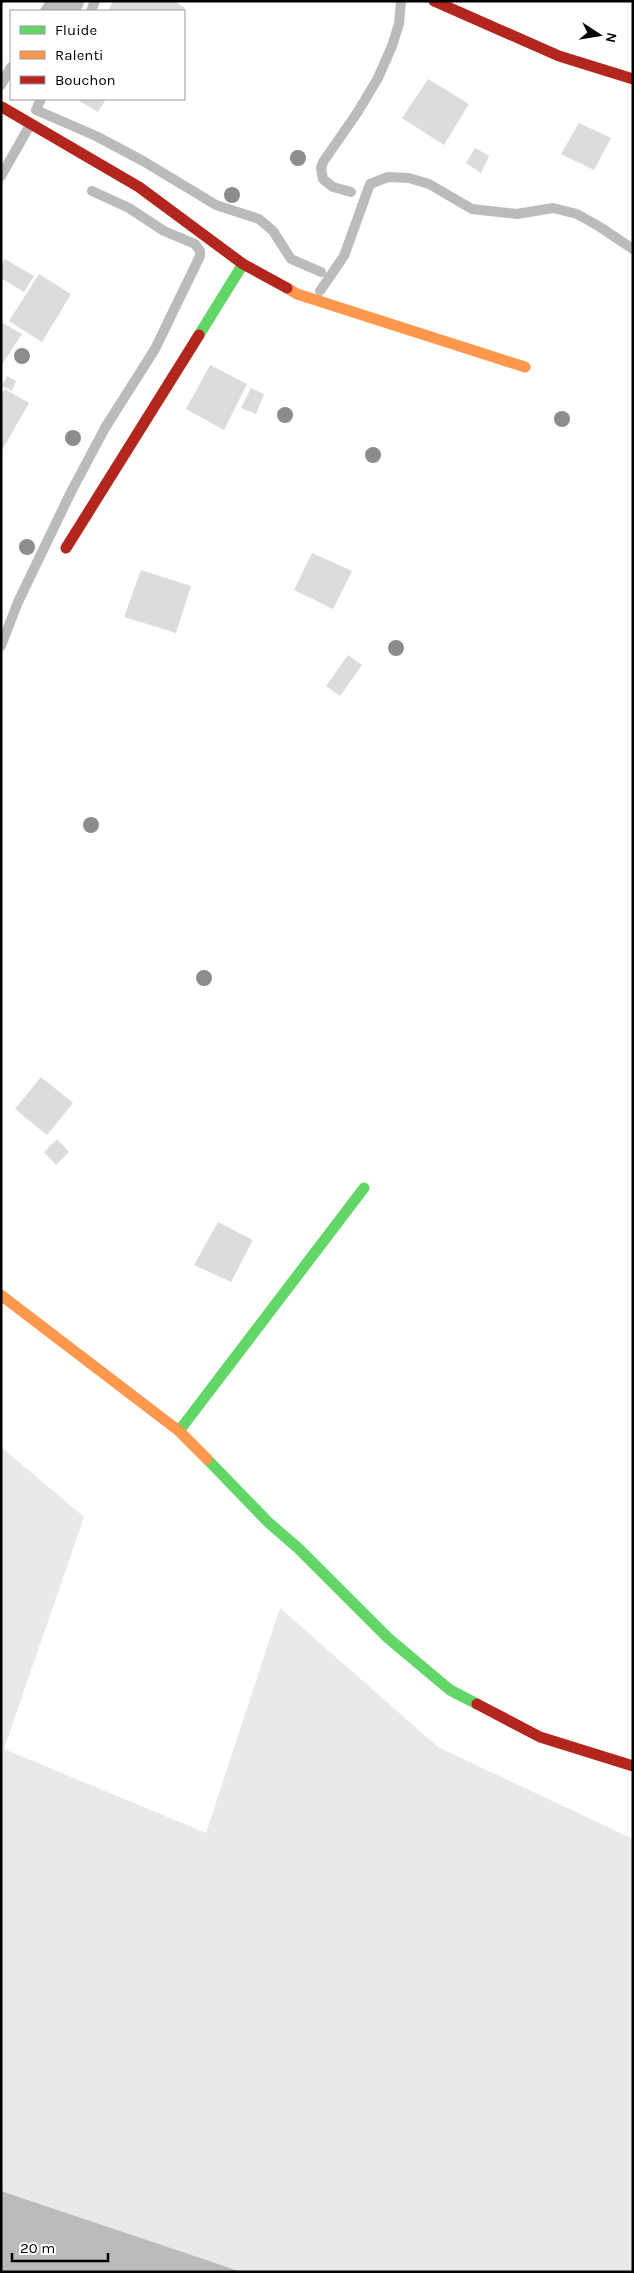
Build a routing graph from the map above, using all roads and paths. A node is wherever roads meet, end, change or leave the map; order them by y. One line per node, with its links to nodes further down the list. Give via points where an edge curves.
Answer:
1 (434, 1): 2 (street, via 558,56)
2 (633, 79)
3 (5, 103): 4 (street, via 139,187)
4 (243, 264): 5 (street, via 297,294); 6 (street)
5 (525, 367)
6 (66, 548)
7 (364, 1188): 9 (street)
8 (1, 1295): 9 (street)
9 (179, 1431): 10 (street, via 388,1638 450,1690 540,1737)
10 (633, 1766)

